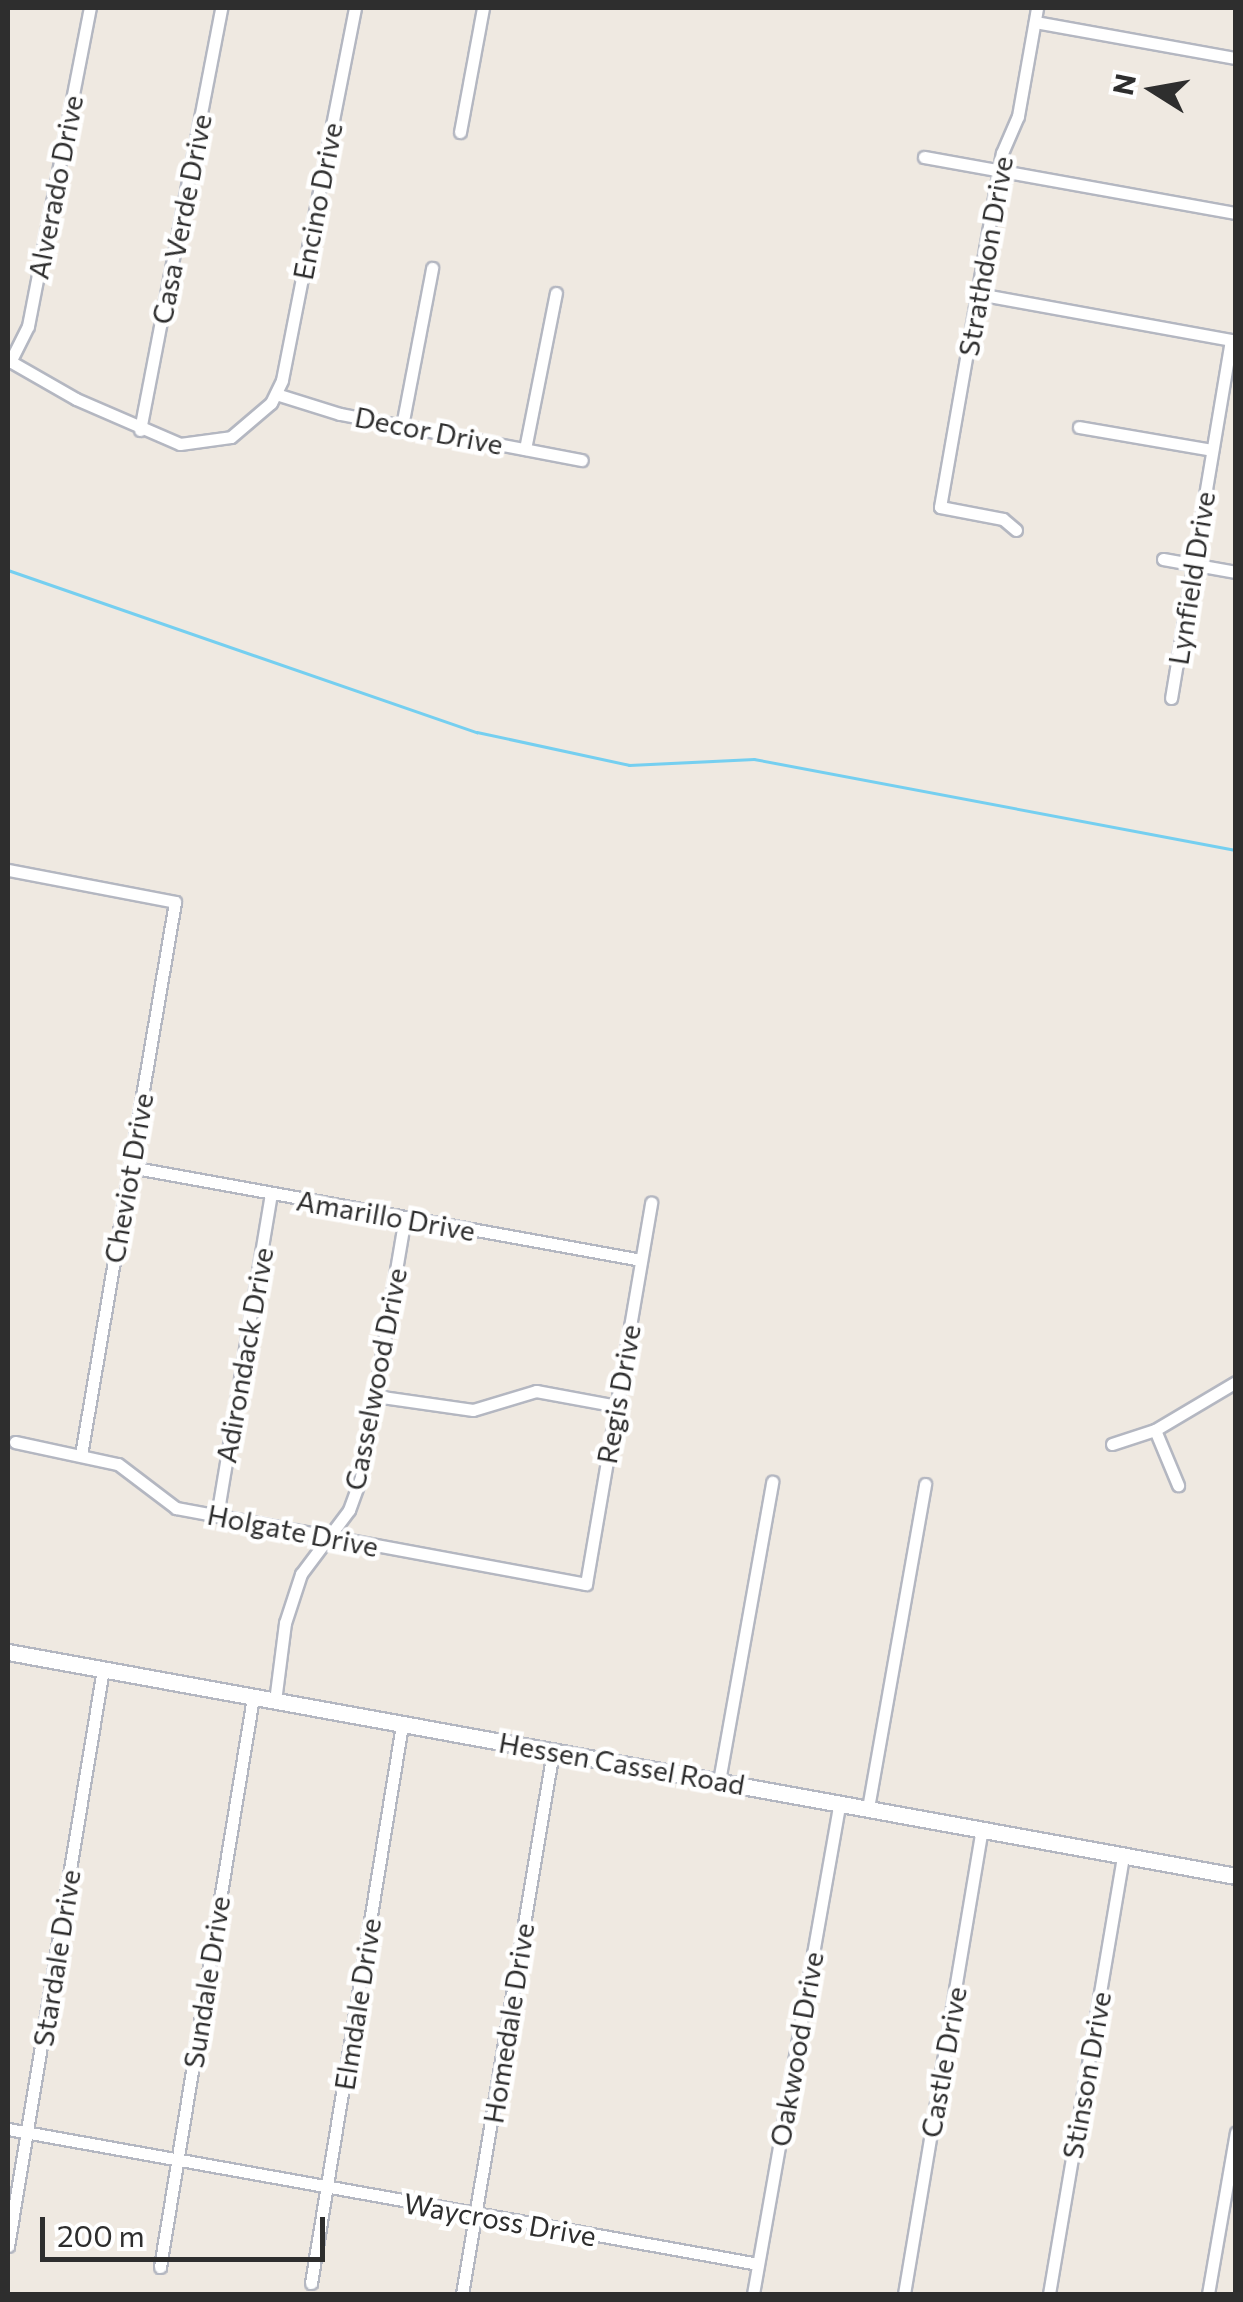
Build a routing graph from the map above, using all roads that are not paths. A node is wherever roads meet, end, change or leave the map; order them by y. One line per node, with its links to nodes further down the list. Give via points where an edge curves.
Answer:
1 (90, 8): 15 (street, Alverado Drive, via 28,326)
2 (222, 8): 19 (street, Casa Verde Drive)
3 (355, 8): 16 (street, Encino Drive)
4 (483, 8): 8 (street)
5 (1037, 8): 6 (street, Strathdon Drive)
6 (1034, 22): 7 (street); 10 (street, Strathdon Drive, via 1018,116)
7 (1236, 58)
8 (460, 132)
9 (924, 156): 10 (street)
10 (999, 170): 11 (street); 14 (street, Strathdon Drive)
11 (1236, 213)
12 (432, 268): 17 (street)
13 (556, 293): 20 (street)
14 (978, 294): 21 (street, Lynfield Drive, via 1231,340); 23 (street, Strathdon Drive, via 940,507 1003,519)
15 (9, 361): 19 (street)
16 (276, 394): 17 (street, Decor Drive); 19 (street, via 246,428 224,440 180,444)
17 (402, 426): 20 (street, Decor Drive)
18 (1080, 427): 21 (street)
19 (140, 430)
20 (525, 448): 22 (street, Decor Drive)
21 (1212, 450): 25 (street, Lynfield Drive)
22 (582, 460)
23 (1016, 530)
24 (1163, 559): 25 (street)
25 (1192, 564): 26 (street); 27 (street, Lynfield Drive)
26 (1236, 572)
27 (1171, 698)
28 (8, 870): 29 (street, Cheviot Drive, via 175,902)
29 (130, 1167): 30 (street, Amarillo Drive); 40 (street, Cheviot Drive)
30 (271, 1194): 32 (street, Amarillo Drive); 44 (street, Adirondack Drive)
31 (651, 1203): 33 (street, Regis Drive)
32 (405, 1218): 33 (street, Amarillo Drive); 35 (street, Casselwood Drive)
33 (641, 1260): 36 (street, Regis Drive)
34 (1236, 1382): 37 (street)
35 (375, 1396): 36 (street, via 473,1410 536,1391); 45 (street, Casselwood Drive, via 357,1491)
36 (617, 1406): 46 (street, Regis Drive)
37 (1155, 1430): 39 (street); 43 (street)
38 (15, 1442): 40 (street, Holgate Drive)
39 (1112, 1444)
40 (81, 1455): 44 (street, Holgate Drive, via 118,1464 176,1508)
41 (772, 1482): 53 (street)
42 (925, 1484): 55 (street)
43 (1178, 1486)
44 (217, 1516): 45 (street, Holgate Drive)
45 (330, 1538): 46 (street, Holgate Drive); 50 (street, Casselwood Drive, via 301,1574 286,1622)
46 (586, 1584)
47 (8, 1652): 48 (main road, Hessen Cassel Road)
48 (104, 1670): 49 (main road, Hessen Cassel Road); 61 (street, Stardale Drive)
49 (253, 1696): 50 (main road, Hessen Cassel Road); 62 (street, Sundale Drive)
50 (275, 1701): 51 (main road, Hessen Cassel Road)
51 (402, 1724): 52 (main road, Hessen Cassel Road); 63 (street, Elmdale Drive)
52 (553, 1751): 53 (main road, Hessen Cassel Road); 64 (street, Homedale Drive)
53 (720, 1781): 54 (main road, Hessen Cassel Road)
54 (840, 1803): 55 (main road, Hessen Cassel Road); 66 (street, Oakwood Drive)
55 (868, 1808): 56 (main road, Hessen Cassel Road)
56 (982, 1829): 57 (main road, Hessen Cassel Road); 71 (street, Castle Drive)
57 (1123, 1856): 58 (main road, Hessen Cassel Road); 72 (street, Stinson Drive)
58 (1236, 1876)
59 (8, 2129): 61 (street, Waycross Drive)
60 (1236, 2132): 73 (street)
61 (27, 2133): 62 (street, Waycross Drive); 65 (street, Stardale Drive)
62 (177, 2159): 63 (street, Waycross Drive); 67 (street, Sundale Drive)
63 (328, 2187): 64 (street, Waycross Drive); 68 (street, Elmdale Drive)
64 (476, 2216): 66 (street, Waycross Drive); 69 (street, Homedale Drive)
65 (8, 2246)
66 (758, 2264): 70 (street, Oakwood Drive)
67 (160, 2267)
68 (310, 2283)
69 (462, 2294)
70 (753, 2294)
71 (904, 2294)
72 (1049, 2294)
73 (1208, 2294)

